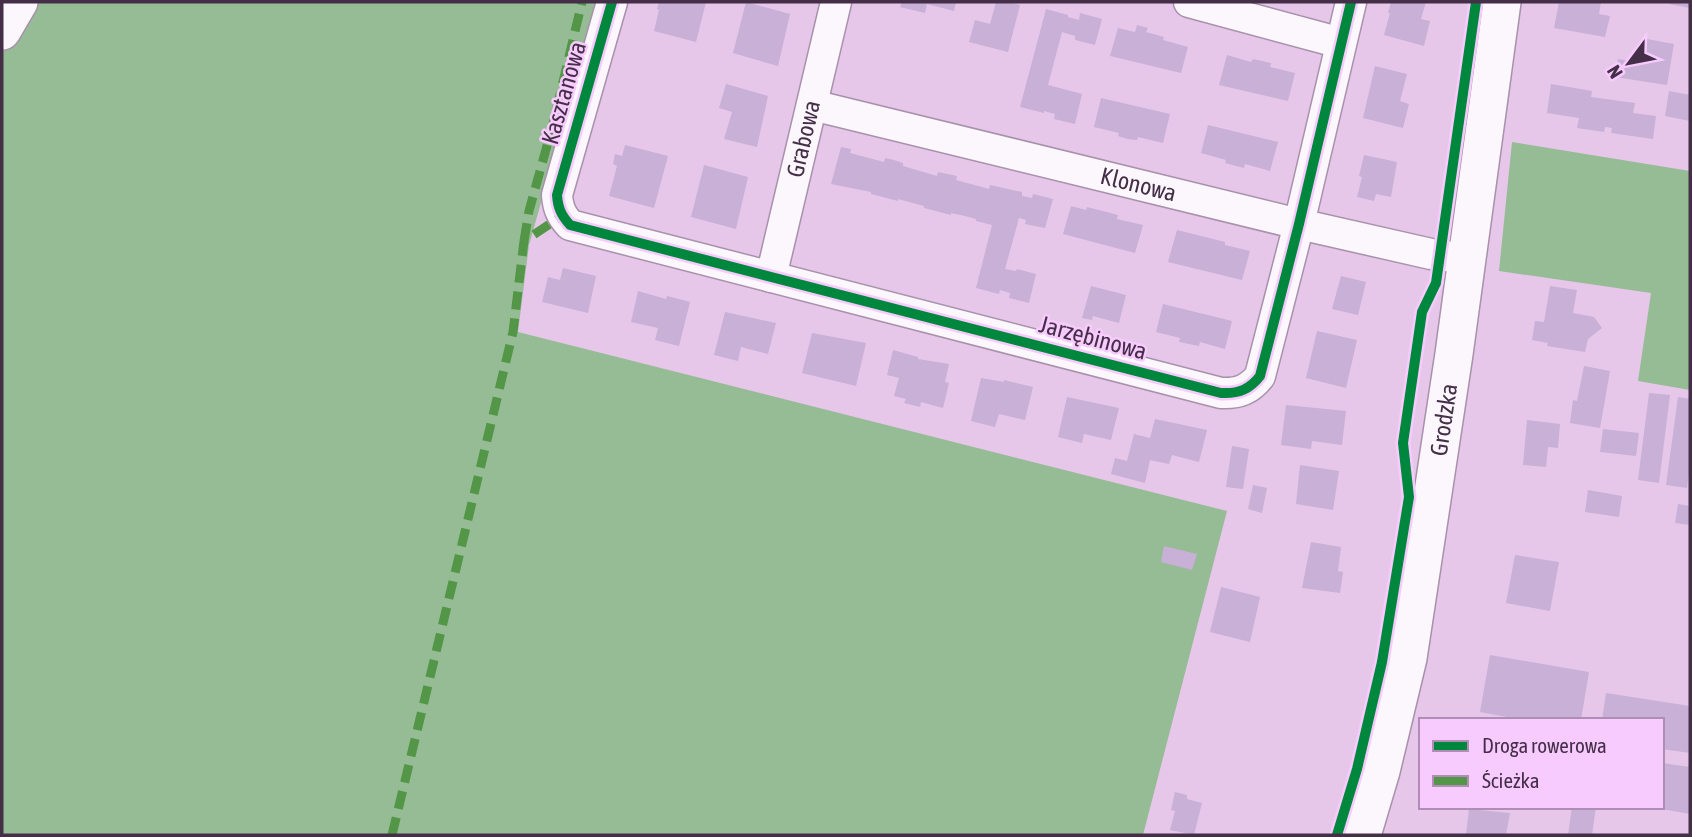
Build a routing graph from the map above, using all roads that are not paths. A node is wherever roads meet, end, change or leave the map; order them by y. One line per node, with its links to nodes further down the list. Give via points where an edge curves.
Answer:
1 (19, 2): 7 (street)
2 (612, 2): 10 (street, Kasztanowa)
3 (836, 2): 9 (street, Grabowa)
4 (1189, 2): 8 (street)
5 (1351, 2): 8 (street, Jarzębinowa)
6 (1502, 2): 12 (street, Grodzka)
7 (2, 31)
8 (1341, 43): 11 (street, Jarzębinowa)
9 (812, 105): 11 (street, Klonowa); 13 (street, Grabowa)
10 (557, 195): 13 (street, Jarzębinowa, via 558,207 569,225)
11 (1300, 224): 12 (street, Klonowa); 13 (street, Jarzębinowa, via 1260,376 1253,385 1233,394)
12 (1467, 259): 14 (street, Grodzka, via 1408,659)
13 (771, 276)
14 (1362, 835)

